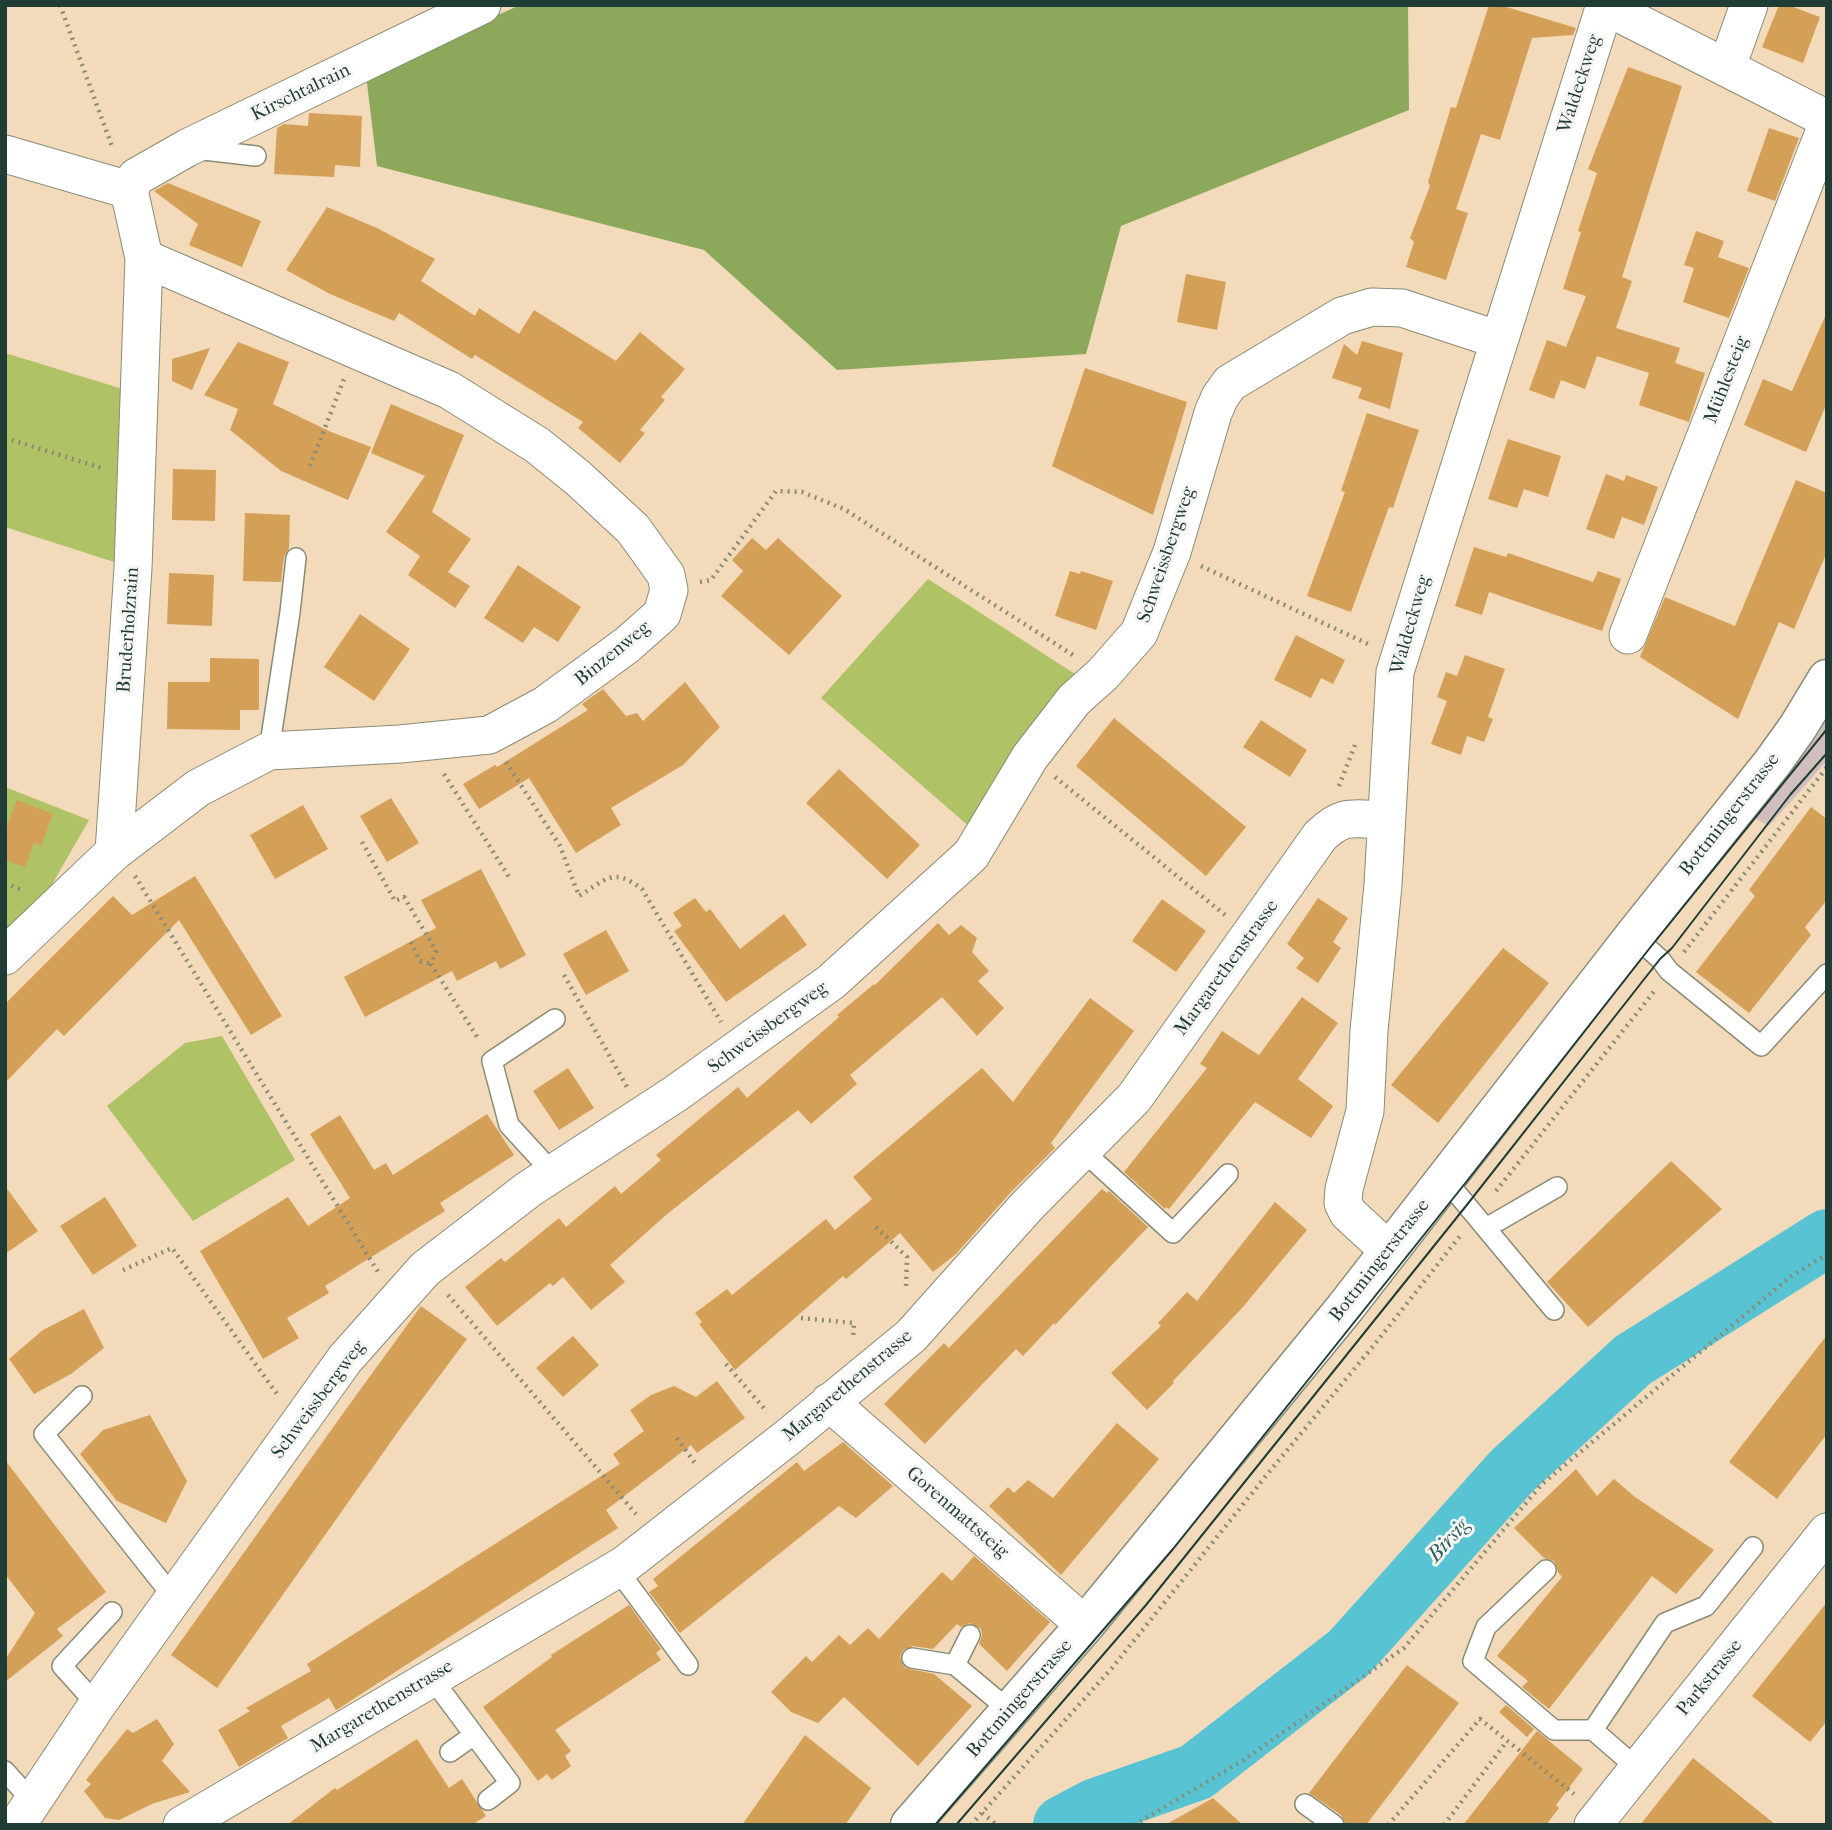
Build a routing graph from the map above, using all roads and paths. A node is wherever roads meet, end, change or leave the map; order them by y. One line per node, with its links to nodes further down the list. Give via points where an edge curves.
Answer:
1 (60, 5): 11 (path)
2 (482, 5): 8 (street, Kirschtalrain)
3 (1749, 5): 5 (street)
4 (1605, 6): 5 (street); 13 (street, Waldeckweg)
5 (1727, 68): 6 (street)
6 (1827, 118)
7 (1827, 125): 22 (street, Mühlesteig)
8 (187, 148): 10 (lane); 11 (street, Kirschtalrain, via 136,177)
9 (5, 153): 11 (street)
10 (256, 156)
11 (129, 190): 12 (street, Bruderholzrain)
12 (144, 258): 14 (street, Binzenweg); 17 (street, Bruderholzrain)
13 (1500, 340): 23 (street, Schweissbergweg, via 1402,307 1372,307 1342,317 1230,383 1213,413 1172,552 1139,633); 30 (street, Waldeckweg, via 1395,672)
14 (356, 350): 16 (path); 25 (street, Binzenweg, via 449,390 537,445 633,529 666,575 667,602 662,614 556,698)
15 (5, 438): 17 (path, via 107,470)
16 (310, 466)
17 (137, 471): 32 (street, Bruderholzrain)
18 (296, 558): 27 (lane)
19 (711, 580): 23 (path, via 776,491 802,492 844,509)
20 (1236, 582): 21 (path)
21 (1342, 633)
22 (1628, 635)
23 (1103, 674): 28 (street, Schweissbergweg, via 1074,700)
24 (1827, 678): 35 (main road, Bottmingerstrasse, via 1773,762)
25 (489, 735): 26 (street, Binzenweg); 43 (path, via 560,846 579,895 610,877 626,877 642,889)
26 (424, 742): 27 (street, Binzenweg); 33 (path)
27 (269, 751): 32 (street, Binzenweg, via 198,788)
28 (1030, 757): 34 (path); 43 (street, Schweissbergweg, via 971,855 831,982)
29 (1827, 767): 39 (path)
30 (1385, 820): 34 (street, Margarethenstrasse, via 1334,823 1320,836); 53 (street, Waldeckweg, via 1365,1111 1343,1203)
31 (362, 842): 38 (path, via 395,901 404,897 436,951)
32 (116, 851): 37 (street); 58 (path)
33 (509, 877)
34 (1251, 936): 46 (street, Margarethenstrasse, via 1134,1098)
35 (1634, 936): 39 (lane); 49 (main road, Bottmingerstrasse)
36 (411, 942): 38 (path, via 420,961)
37 (5, 956)
38 (431, 964): 44 (path)
39 (1669, 971): 40 (lane, via 1761,1046); 51 (path)
40 (1827, 974)
41 (564, 975): 45 (path)
42 (555, 1019): 44 (lane)
43 (738, 1050): 45 (street, Schweissbergweg)
44 (492, 1061): 47 (lane, via 509,1125)
45 (643, 1116): 47 (street, Schweissbergweg)
46 (1082, 1150): 48 (lane, via 1173,1233); 62 (street, Margarethenstrasse, via 911,1336)
47 (553, 1174): 55 (street, Schweissbergweg)
48 (1228, 1174)
49 (1444, 1178): 51 (lane); 53 (main road, Bottmingerstrasse)
50 (1557, 1187): 51 (lane)
51 (1481, 1222): 59 (lane); 90 (path, via 1379,1339 1112,1668)
52 (876, 1227): 57 (path, via 907,1257 908,1284)
53 (1388, 1250): 73 (main road, Bottmingerstrasse)
54 (1827, 1254): 96 (path, via 1790,1277 1542,1483 1404,1648 1242,1761)
55 (425, 1269): 58 (street, Schweissbergweg); 67 (path)
56 (123, 1270): 64 (path, via 173,1248)
57 (903, 1294)
58 (397, 1302): 64 (street, Schweissbergweg, via 345,1359)
59 (1554, 1310)
60 (801, 1318): 62 (path, via 854,1323 854,1336 839,1356)
61 (726, 1364): 65 (path)
62 (842, 1390): 65 (street, Margarethenstrasse); 73 (street, Gorenmattsteig)
63 (82, 1396): 71 (lane, via 44,1434)
64 (299, 1424): 71 (street, Schweissbergweg)
65 (788, 1437): 67 (street, Margarethenstrasse)
66 (1827, 1532): 85 (street, Parkstrasse)
67 (657, 1539): 69 (street, Margarethenstrasse)
68 (1753, 1547): 81 (lane, via 1706,1606 1665,1623)
69 (617, 1569): 76 (lane); 78 (street, Margarethenstrasse)
70 (1545, 1570): 81 (lane, via 1486,1627 1473,1661 1554,1730)
71 (174, 1598): 79 (street, Schweissbergweg)
72 (112, 1612): 79 (lane, via 62,1666)
73 (1085, 1625): 80 (main road, Bottmingerstrasse)
74 (970, 1635): 77 (lane)
75 (912, 1658): 77 (lane)
76 (688, 1665)
77 (955, 1665): 80 (lane)
78 (431, 1677): 82 (lane); 92 (street, Margarethenstrasse)
79 (97, 1705): 89 (street, Schweissbergweg)
80 (1009, 1710): 93 (main road, Bottmingerstrasse)
81 (1593, 1730): 85 (lane)
82 (474, 1735): 84 (lane); 87 (lane, via 510,1783)
83 (1507, 1741): 91 (path); 98 (path, via 1480,1718); 99 (path)
84 (450, 1752)
85 (1638, 1769): 91 (street, Parkstrasse)
86 (5, 1771): 89 (lane)
87 (488, 1800)
88 (1305, 1804): 97 (lane)
89 (25, 1813)
90 (982, 1813): 94 (path); 95 (path)
91 (1597, 1820)
92 (182, 1825)
93 (910, 1825)
94 (971, 1825)
95 (997, 1825)
96 (1134, 1825)
97 (1334, 1825)
98 (1388, 1825)
99 (1444, 1825)

